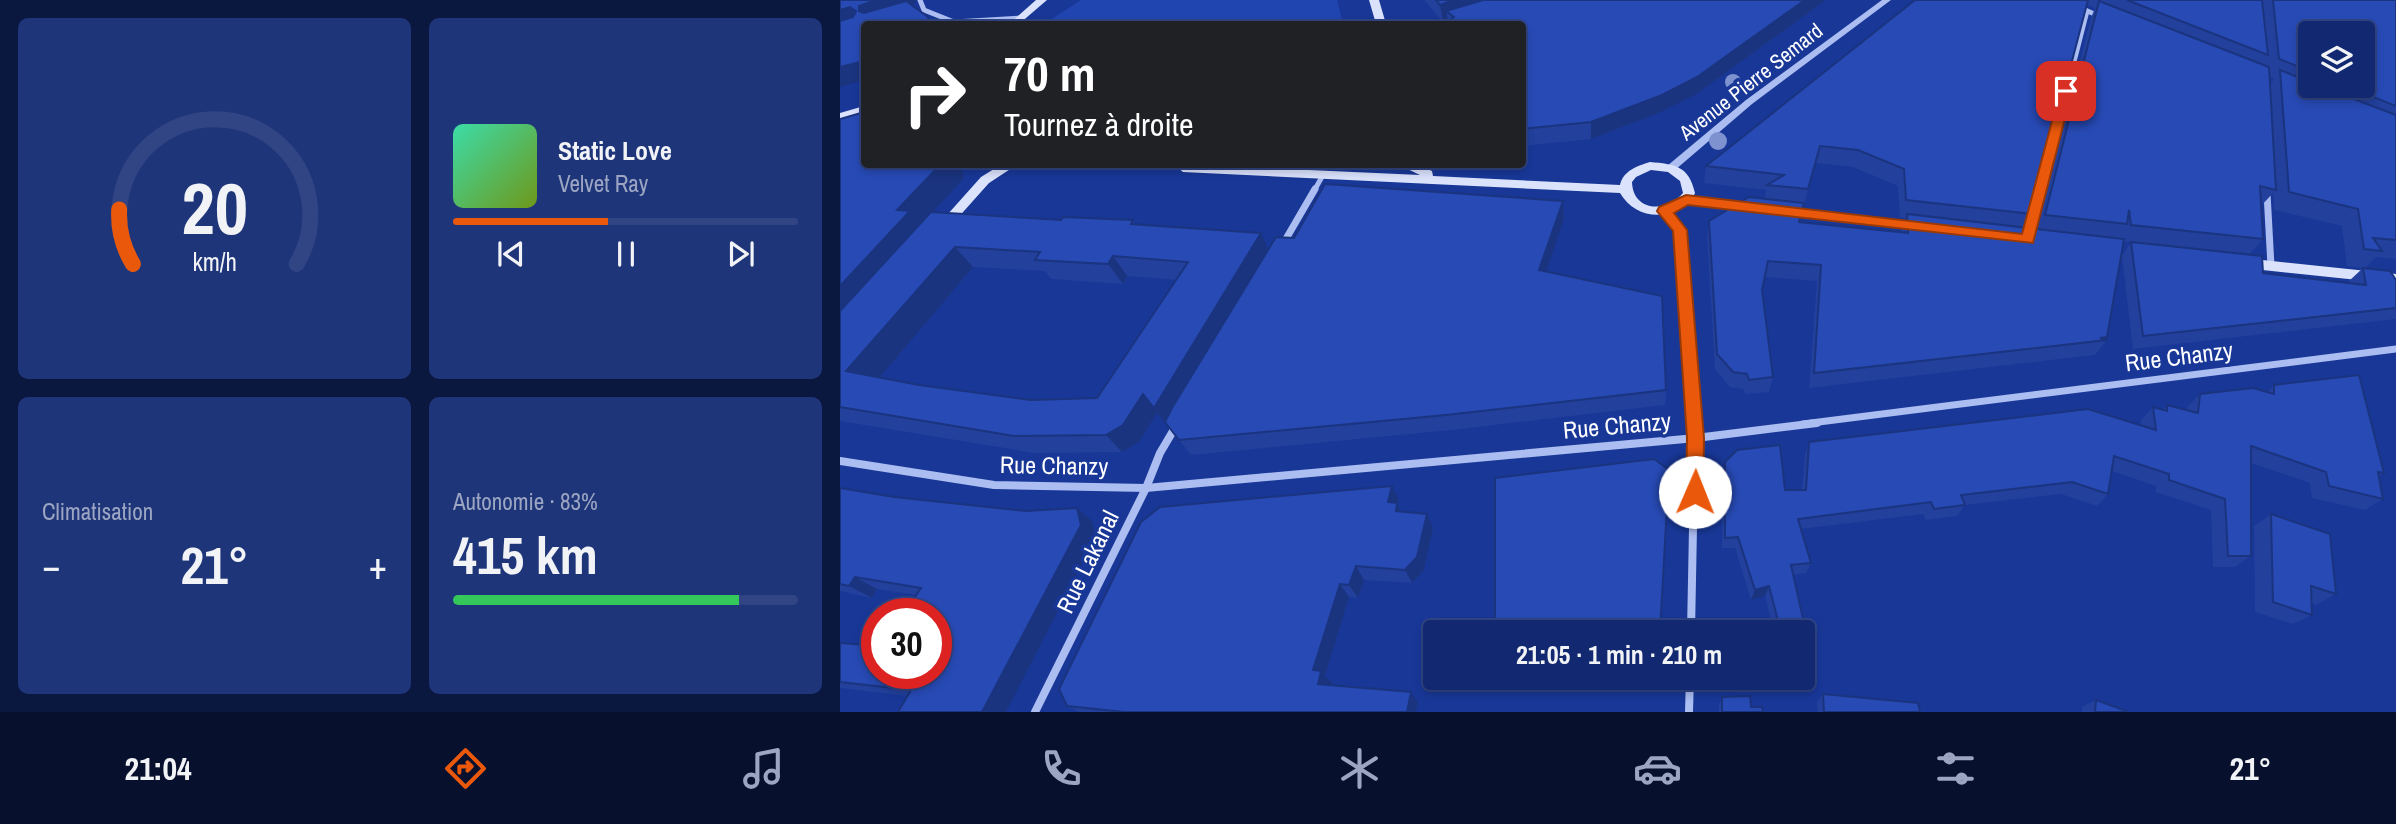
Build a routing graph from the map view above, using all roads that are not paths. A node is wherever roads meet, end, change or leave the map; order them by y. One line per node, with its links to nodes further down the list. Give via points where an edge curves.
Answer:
1 (920, 0): 6 (street)
2 (1042, 0): 10 (main road)
3 (1374, 0): 11 (main road)
4 (1887, 0): 18 (street, Avenue Pierre Semard)
5 (2060, 0): 7 (street)
6 (924, 10): 8 (street); 9 (street)
7 (2087, 11): 12 (street); 26 (street)
8 (912, 13)
9 (952, 21)
10 (1018, 21)
11 (1380, 21)
12 (2112, 21)
13 (861, 111): 14 (main road)
14 (840, 117)
15 (1005, 168): 27 (main road, via 985,180)
16 (1183, 168): 19 (main road)
17 (1414, 168): 20 (main road)
18 (1671, 168): 22 (main road, via 1640,169 1626,181); 23 (main road, via 1689,185)
19 (1323, 175): 20 (main road); 28 (street)
20 (1443, 179): 22 (main road)
21 (2267, 183): 30 (street)
22 (1625, 189): 24 (main road, via 1633,203)
23 (1686, 200): 24 (main road); 25 (main road)
24 (1664, 211): 34 (street, via 1680,230)
25 (1931, 229)
26 (2027, 240)
27 (930, 241)
28 (1276, 255)
29 (2226, 261): 30 (main road)
30 (2271, 266): 31 (main road)
31 (2396, 279)
32 (2396, 349): 34 (street, Rue Chanzy)
33 (1180, 418): 36 (street, Rue Lakanal)
34 (1696, 438): 36 (street, Rue Chanzy); 37 (street)
35 (840, 461): 36 (street, Rue Chanzy, via 995,485)
36 (1146, 488): 39 (street, Rue Lakanal)
37 (1691, 620)
38 (1690, 690): 40 (street)
39 (1035, 712)
40 (1689, 712)

